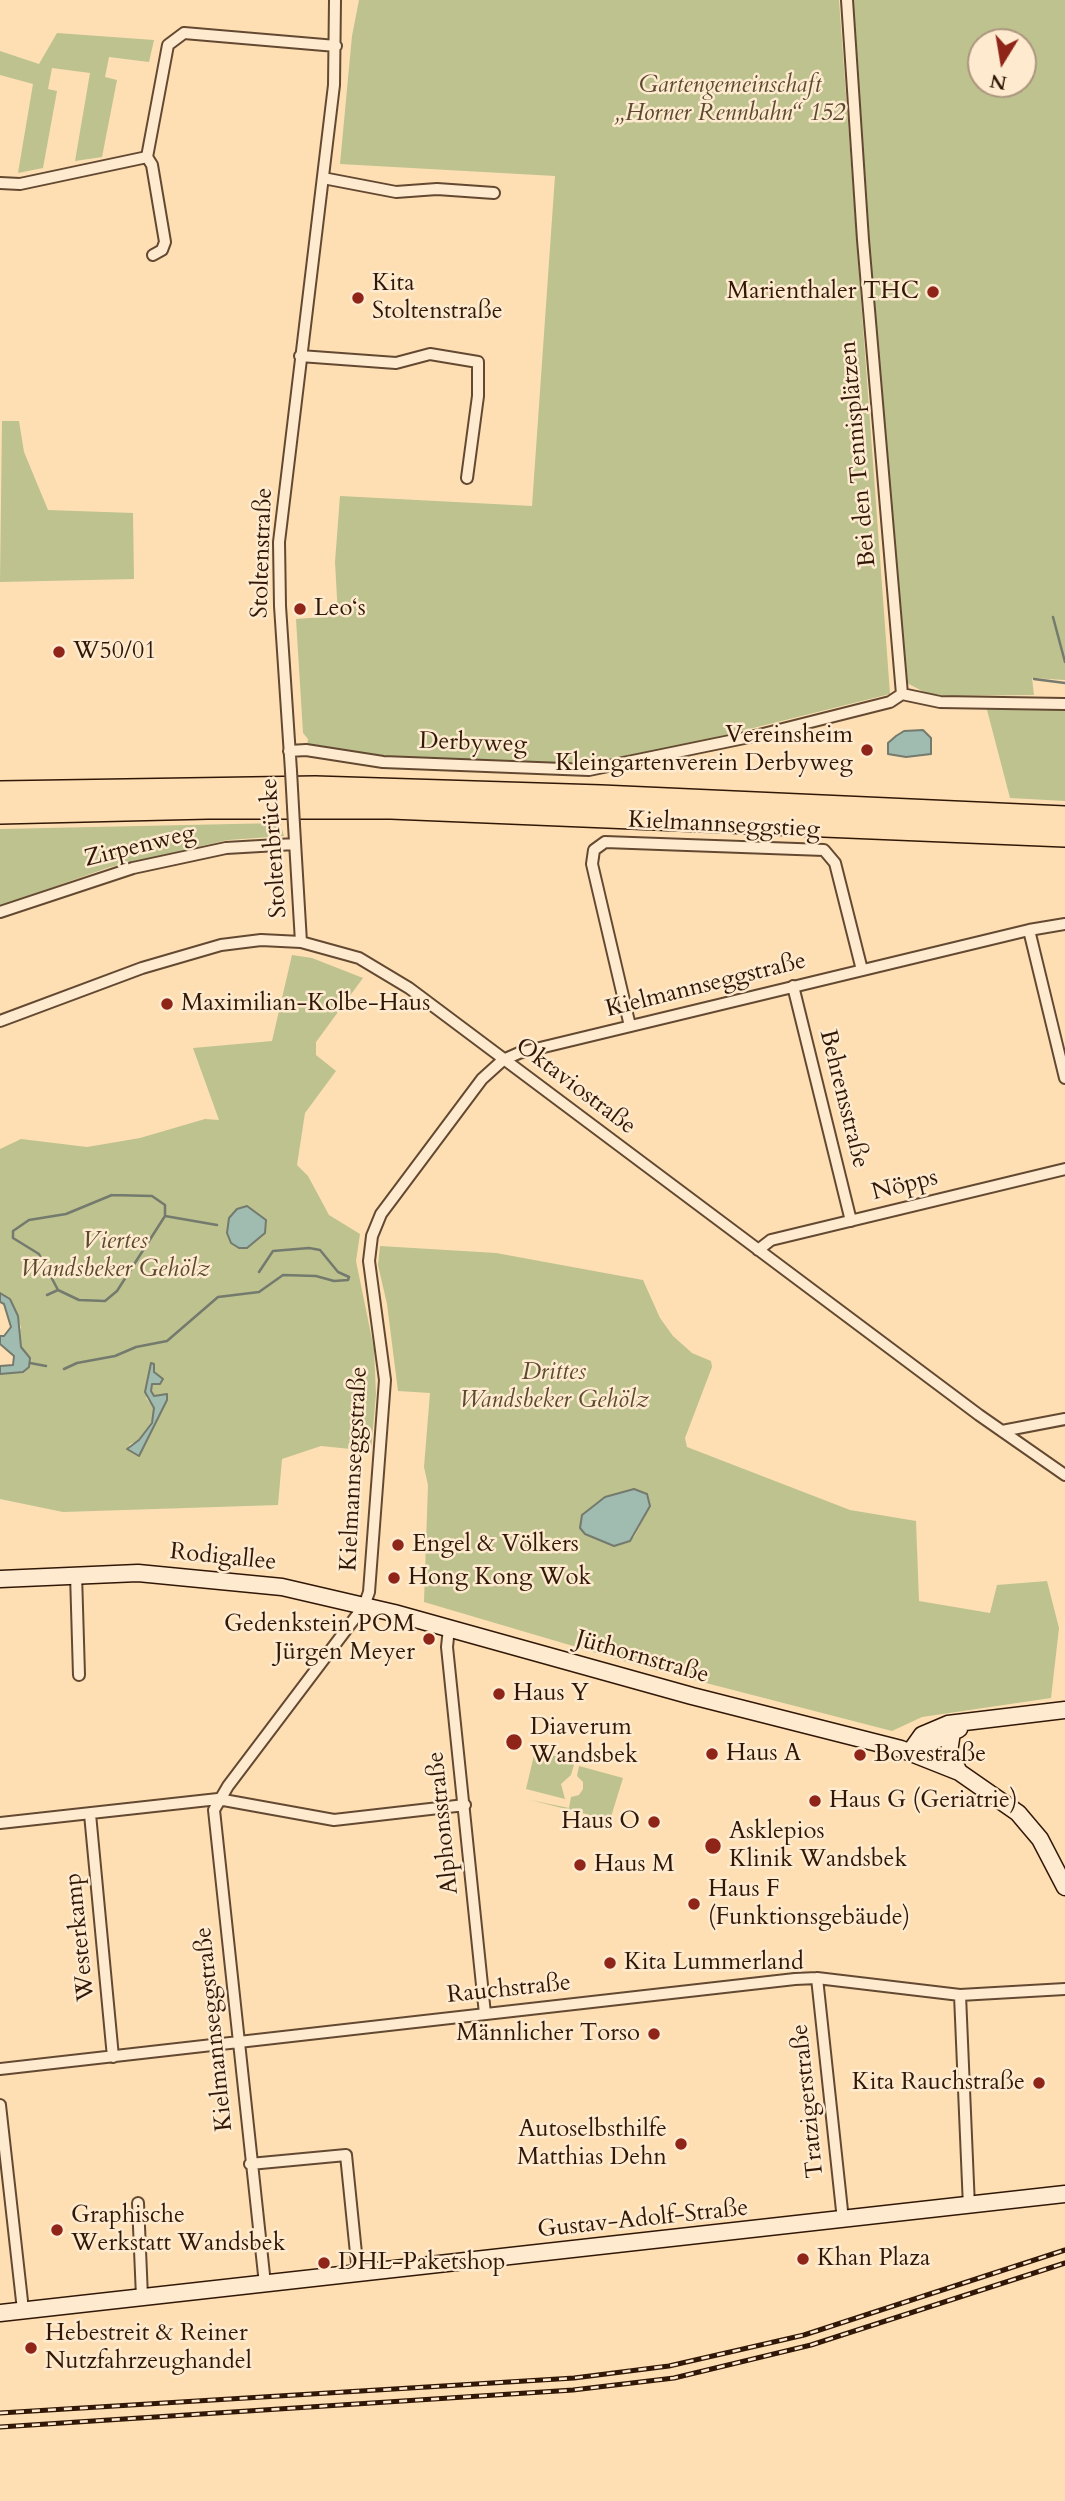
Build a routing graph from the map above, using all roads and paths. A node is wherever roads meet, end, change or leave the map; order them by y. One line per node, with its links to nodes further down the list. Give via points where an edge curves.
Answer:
1 (335, 0): 3 (street, Stoltenstraße)
2 (847, 0): 11 (street, Bei den Tennisplätzen)
3 (336, 46): 4 (street, via 184,33 171,40); 5 (street, Stoltenstraße)
4 (147, 157): 6 (street, via 20,184); 8 (street, via 165,242)
5 (323, 178): 7 (street, via 396,192); 9 (street, Stoltenstraße)
6 (0, 183)
7 (494, 193)
8 (153, 255)
9 (300, 356): 10 (street, via 396,363 430,354 478,362); 13 (street, Stoltenstraße, via 279,542)
10 (467, 478)
11 (902, 694): 12 (street, via 940,702); 13 (street, Derbyweg, via 890,702 772,732 589,770 383,762)
12 (1065, 704)
13 (289, 751): 18 (street, Stoltenbrücke, bridge)
14 (0, 792): 16 (highway, via 327,788)
15 (0, 813): 17 (highway, via 391,808)
16 (1065, 817)
17 (1065, 836)
18 (295, 844): 19 (street, Zirpenweg, via 226,848 146,865); 22 (street, Stoltenbrücke)
19 (0, 912)
20 (1065, 925): 21 (street, Kielmannseggstraße)
21 (1029, 930): 23 (street, Kielmannseggstraße); 28 (street)
22 (301, 942): 25 (street, Oktaviostraße, via 220,945 142,968); 27 (street, Oktaviostraße, via 339,951 384,971)
23 (862, 970): 24 (street, Kielmannseggstraße); 26 (street, Kielmannseggstieg, via 835,863 824,850 605,842 594,850 592,864)
24 (793, 986): 26 (street, Kielmannseggstraße); 30 (street, Behrensstraße)
25 (0, 1021)
26 (630, 1026): 27 (street, Kielmannseggstraße)
27 (503, 1060): 31 (street, Oktaviostraße); 37 (street, Kielmannseggstraße, via 482,1079 381,1214 372,1236 369,1261 386,1380 371,1582)
28 (1065, 1078)
29 (1065, 1169): 30 (street, Nöpps)
30 (851, 1221): 31 (street, Nöpps, via 771,1241)
31 (758, 1250): 33 (street, Oktaviostraße)
32 (1065, 1419): 33 (street)
33 (1002, 1431): 34 (street, Oktaviostraße)
34 (1065, 1475)
35 (76, 1574): 36 (street, Rodigallee); 37 (street, Rodigallee, via 222,1578); 39 (street)
36 (0, 1579)
37 (364, 1606): 38 (street, Jüthornstraße); 45 (street, Kielmannseggstraße)
38 (449, 1628): 43 (street, Jüthornstraße); 46 (street, Alphonsstraße, via 447,1647)
39 (79, 1675)
40 (1065, 1710): 41 (street)
41 (978, 1722): 42 (street); 43 (street, via 929,1731)
42 (952, 1732): 43 (street); 44 (street, via 949,1752)
43 (910, 1752): 44 (street)
44 (959, 1772): 49 (street, via 1018,1813)
45 (218, 1799): 46 (street, via 334,1820); 47 (street); 54 (street, Kielmannseggstraße, via 214,1810)
46 (465, 1805): 53 (street, Alphonsstraße)
47 (90, 1814): 48 (street); 55 (street, Westerkamp)
48 (0, 1823)
49 (1063, 1876)
50 (817, 1978): 52 (street, Rauchstraße); 53 (street, Rauchstraße); 62 (street, Tratzigerstraße)
51 (1065, 1989): 52 (street, Rauchstraße)
52 (960, 1995): 61 (street)
53 (485, 2014): 54 (street, Rauchstraße)
54 (239, 2041): 55 (street, Rauchstraße); 58 (street, Kielmannseggstraße)
55 (113, 2056): 56 (street, Rauchstraße)
56 (0, 2069)
57 (0, 2105): 66 (street)
58 (250, 2164): 63 (street, via 346,2155); 64 (street, Kielmannseggstraße)
59 (1065, 2194): 61 (street, Gustav-Adolf-Straße)
60 (138, 2203): 65 (street)
61 (969, 2207): 62 (street, Gustav-Adolf-Straße)
62 (843, 2220): 63 (street, Gustav-Adolf-Straße)
63 (358, 2273): 64 (street, Gustav-Adolf-Straße)
64 (265, 2284): 65 (street, Gustav-Adolf-Straße)
65 (142, 2297): 66 (street, Gustav-Adolf-Straße)
66 (23, 2310): 67 (street, Gustav-Adolf-Straße)
67 (0, 2313)

